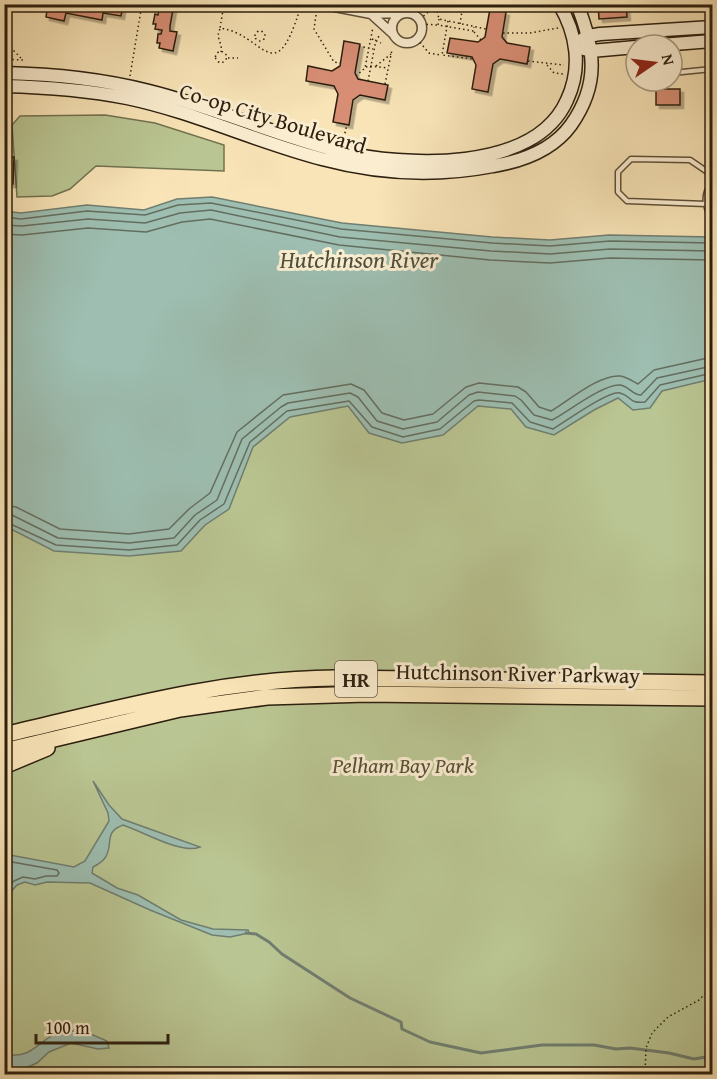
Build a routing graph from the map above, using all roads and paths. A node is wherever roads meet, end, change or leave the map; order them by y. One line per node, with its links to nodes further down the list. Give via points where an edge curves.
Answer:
1 (8, 4): 11 (path)
2 (142, 4): 78 (path)
3 (224, 4): 27 (path)
4 (463, 4): 19 (path)
5 (476, 4): 10 (path)
6 (559, 4): 48 (main road, Co-op City Boulevard)
7 (577, 4): 35 (main road, Co-op City Boulevard)
8 (325, 5): 14 (street)
9 (434, 5): 16 (path); 18 (path)
10 (490, 7)
11 (4, 9)
12 (299, 12): 49 (path, via 281,50 270,54)
13 (400, 13): 14 (street); 18 (street, via 409,12); 33 (street, via 392,23)
14 (371, 14): 33 (street)
15 (316, 15): 63 (path, via 314,29 334,62)
16 (439, 20): 17 (path); 20 (path)
17 (448, 21): 19 (path); 23 (path)
18 (421, 22): 20 (path); 38 (street)
19 (458, 23): 21 (path); 28 (path)
20 (438, 25): 23 (path)
21 (465, 25): 24 (path); 29 (path)
22 (374, 26): 37 (path)
23 (447, 26): 28 (path); 55 (path)
24 (475, 26): 30 (path); 31 (path)
25 (561, 27): 32 (path)
26 (712, 27): 35 (main road)
27 (220, 28): 42 (path, via 236,31); 54 (path)
28 (455, 28): 29 (path)
29 (464, 29): 31 (path)
30 (486, 29)
31 (473, 31): 40 (path)
32 (503, 33)
33 (393, 34): 38 (street, via 402,43)
34 (380, 35): 39 (path)
35 (588, 36): 48 (main road); 53 (main road, Co-op City Boulevard)
36 (255, 37): 42 (path); 43 (path); 43 (path, via 263,31 265,37)
37 (371, 39): 39 (path); 50 (path)
38 (417, 39): 55 (path, via 429,53)
39 (376, 40): 45 (path); 52 (path)
40 (481, 40)
41 (4, 41): 60 (path, via 23,60)
42 (252, 41): 49 (path)
43 (260, 41): 49 (path)
44 (712, 41): 46 (main road)
45 (381, 43)
46 (684, 43)
47 (360, 46): 50 (path)
48 (575, 46): 53 (main road); 80 (main road, Co-op City Boulevard, via 576,75 566,103 550,124 524,144 492,154 442,160 387,159)
49 (257, 47)
50 (369, 48): 52 (path); 56 (path)
51 (624, 48): 53 (main road)
52 (374, 49): 59 (path)
53 (591, 51): 78 (main road, Co-op City Boulevard, via 592,74 586,98 558,140 519,160 461,171 402,172 346,165 299,153)
54 (221, 52): 57 (path); 57 (path, via 216,57 218,62)
55 (442, 55): 61 (path)
56 (367, 57): 59 (path); 68 (path)
57 (227, 58): 58 (path)
58 (238, 58)
59 (372, 58): 66 (path)
60 (4, 59)
61 (473, 59)
62 (528, 61): 64 (path)
63 (340, 63)
64 (546, 64): 65 (path); 73 (path)
65 (568, 65)
66 (370, 66): 67 (path); 68 (path); 75 (path)
67 (375, 66): 69 (path); 69 (path, via 392,51)
68 (365, 68): 74 (path)
69 (388, 69): 76 (path)
70 (712, 69): 71 (lane)
71 (684, 72)
72 (4, 73): 78 (main road, Co-op City Boulevard, via 63,76)
73 (554, 73)
74 (356, 76)
75 (368, 81)
76 (385, 84)
77 (4, 86): 78 (main road, Co-op City Boulevard)
78 (127, 90): 80 (main road, Co-op City Boulevard, via 210,108)
79 (347, 124): 80 (path)
80 (341, 152)
81 (712, 175): 83 (lane, via 690,160 631,159 618,172 618,192 627,201)
82 (712, 183): 83 (lane)
83 (706, 204): 84 (lane)
84 (712, 218)
85 (712, 683): 88 (highway, Hutchinson River Parkway / HR, via 283,680 173,695)
86 (712, 698): 87 (highway, Hutchinson River Parkway / HR, via 294,695 191,707)
87 (80, 732): 89 (highway, Hutchinson River Parkway / HR); 90 (highway)
88 (4, 735)
89 (4, 751)
90 (4, 766)
91 (712, 987): 92 (path, via 699,1000 668,1017 652,1034 646,1048)
92 (645, 1074)

